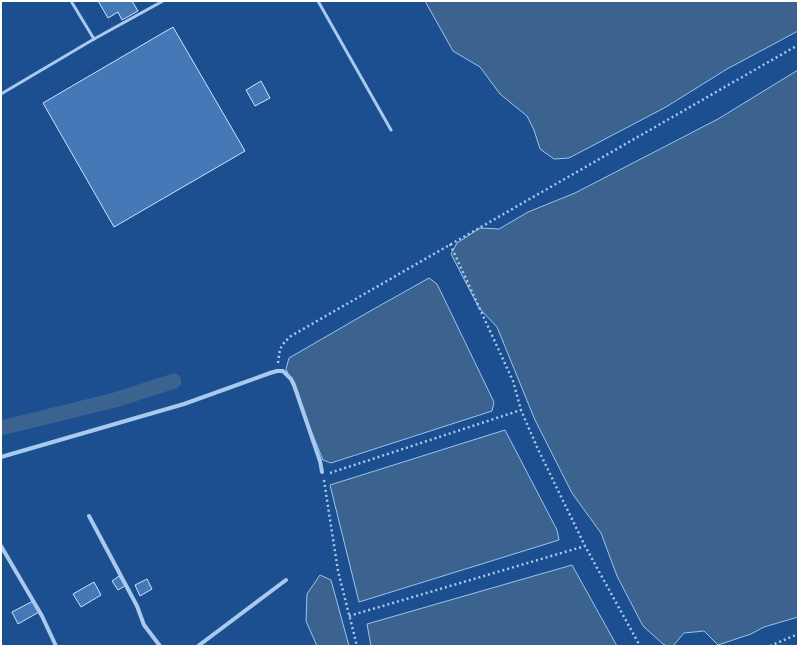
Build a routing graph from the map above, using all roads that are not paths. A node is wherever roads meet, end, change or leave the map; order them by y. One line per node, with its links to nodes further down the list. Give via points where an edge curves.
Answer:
1 (71, 1): 5 (lane)
2 (163, 1): 4 (lane)
3 (318, 1): 7 (lane)
4 (158, 2): 5 (lane)
5 (94, 39): 6 (lane)
6 (1, 94)
7 (391, 130)
8 (1, 457): 9 (street, via 184,404 270,373 283,371 294,385 320,460)
9 (322, 474)
10 (89, 516): 14 (street, via 137,606 144,625)
11 (1, 546): 13 (street, via 42,616)
12 (286, 580): 15 (street)
13 (56, 646)
14 (160, 646)
15 (198, 646)

